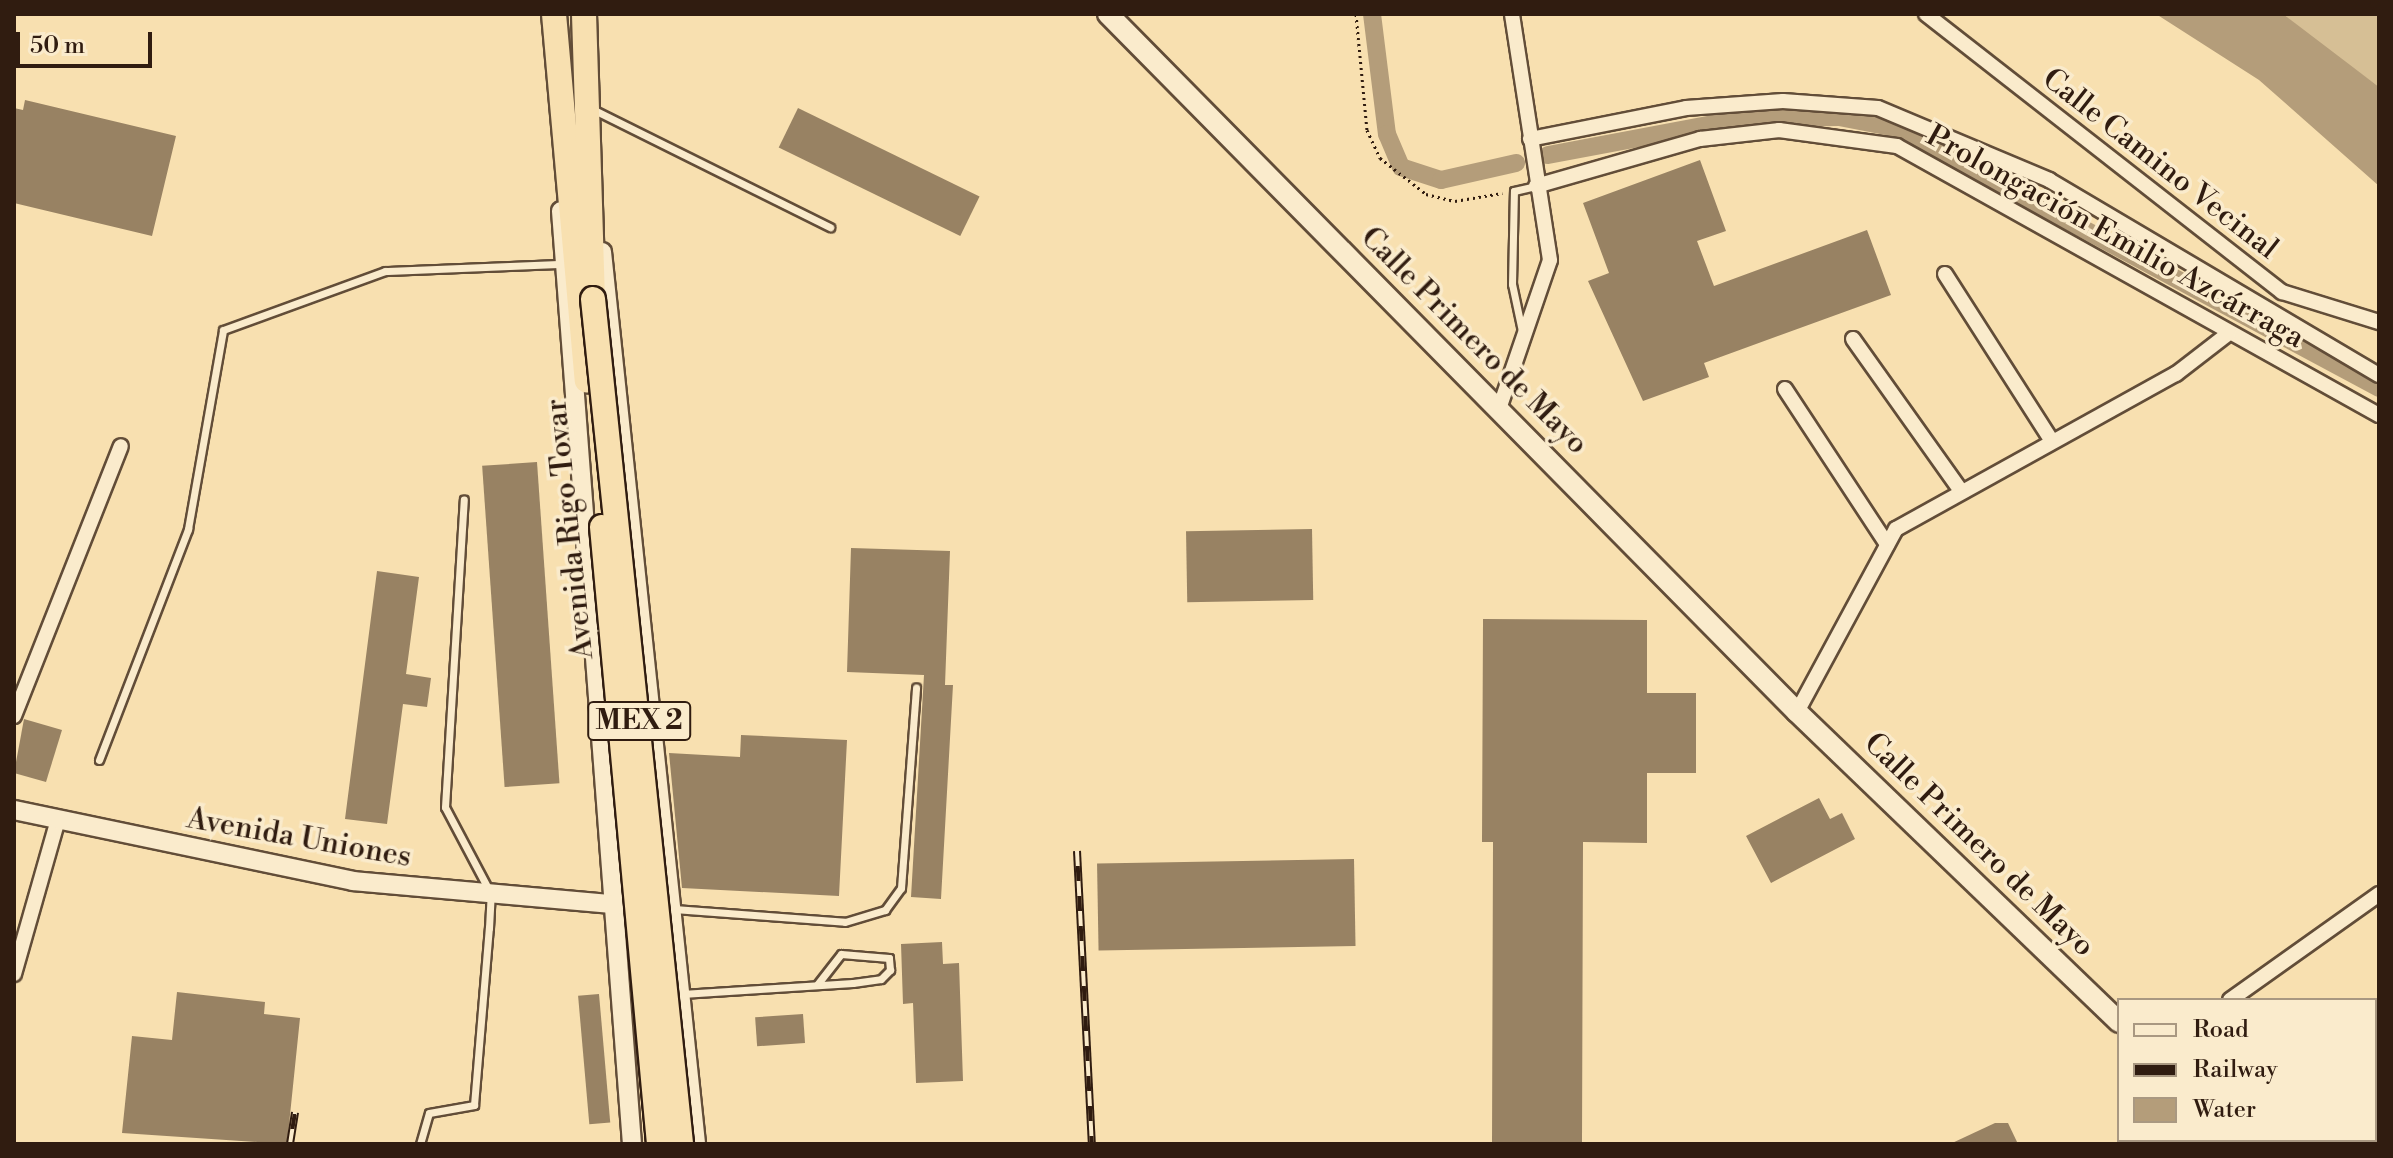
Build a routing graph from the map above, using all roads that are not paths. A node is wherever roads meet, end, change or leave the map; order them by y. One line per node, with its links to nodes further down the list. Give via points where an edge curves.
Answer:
1 (554, 14): 6 (highway, Avenida Rigo Tovar / MEX 2)
2 (584, 14): 7 (highway, Avenida Rigo Tovar / MEX 2)
3 (1108, 14): 20 (main road, Calle Primero de Mayo)
4 (1512, 14): 8 (street)
5 (1926, 14): 14 (street, Calle Camino Vecinal, via 2282,292)
6 (559, 100): 12 (street, Avenida Rigo Tovar); 46 (highway, Avenida Rigo Tovar / MEX 2, bridge)
7 (591, 109): 9 (highway, Avenida Rigo Tovar / MEX 2); 11 (lane)
8 (1530, 139): 10 (street); 18 (street, via 1686,108 1783,101 1878,108 2049,180)
9 (594, 146): 33 (street, Avenida Rigo Tovar); 47 (highway, Avenida Rigo Tovar / MEX 2, bridge, via 593,299)
10 (1536, 186): 15 (street, Prolongación Emilio Azcárraga, via 1700,139 1779,130 1897,146 2023,210); 17 (street, via 1551,233 1550,260); 17 (lane, via 1514,191 1512,284)
11 (830, 227)
12 (561, 264): 30 (lane, via 385,271 223,330 188,529); 34 (street, Avenida Rigo Tovar)
13 (1945, 274): 22 (street)
14 (2379, 322)
15 (2229, 333): 21 (street, Prolongación Emilio Azcárraga); 22 (street, via 2176,374)
16 (1853, 339): 24 (street)
17 (1525, 341): 20 (street)
18 (2379, 375)
19 (1785, 389): 26 (street)
20 (1499, 409): 28 (main road, Calle Primero de Mayo)
21 (2379, 415)
22 (2052, 441): 24 (street)
23 (121, 446): 29 (street)
24 (1959, 488): 26 (street, via 1910,518)
25 (464, 500): 35 (lane, via 445,807)
26 (1887, 544): 28 (street)
27 (916, 688): 38 (lane, via 901,888 885,910 845,922)
28 (1797, 712): 43 (main road, Calle Primero de Mayo)
29 (14, 716)
30 (99, 760)
31 (14, 810): 32 (street, Avenida Uniones)
32 (58, 820): 35 (street, Avenida Uniones, via 309,875); 39 (street)
33 (667, 849): 34 (street, via 661,875 644,885 616,878); 38 (street, Avenida Rigo Tovar)
34 (607, 862): 37 (street, Avenida Rigo Tovar)
35 (491, 894): 37 (street, Avenida Uniones); 44 (lane, via 474,1105 429,1113)
36 (2379, 894): 42 (street)
37 (610, 904): 38 (street, Avenida Uniones); 45 (street, Avenida Rigo Tovar)
38 (674, 909): 41 (street, Avenida Rigo Tovar)
39 (14, 974)
40 (817, 985): 40 (lane, via 881,979 890,970 889,958 841,954); 41 (lane)
41 (682, 994): 48 (street, Avenida Rigo Tovar)
42 (2233, 998)
43 (2117, 1020)
44 (420, 1144)
45 (632, 1144)
46 (659, 1144)
47 (681, 1144)
48 (696, 1144)

